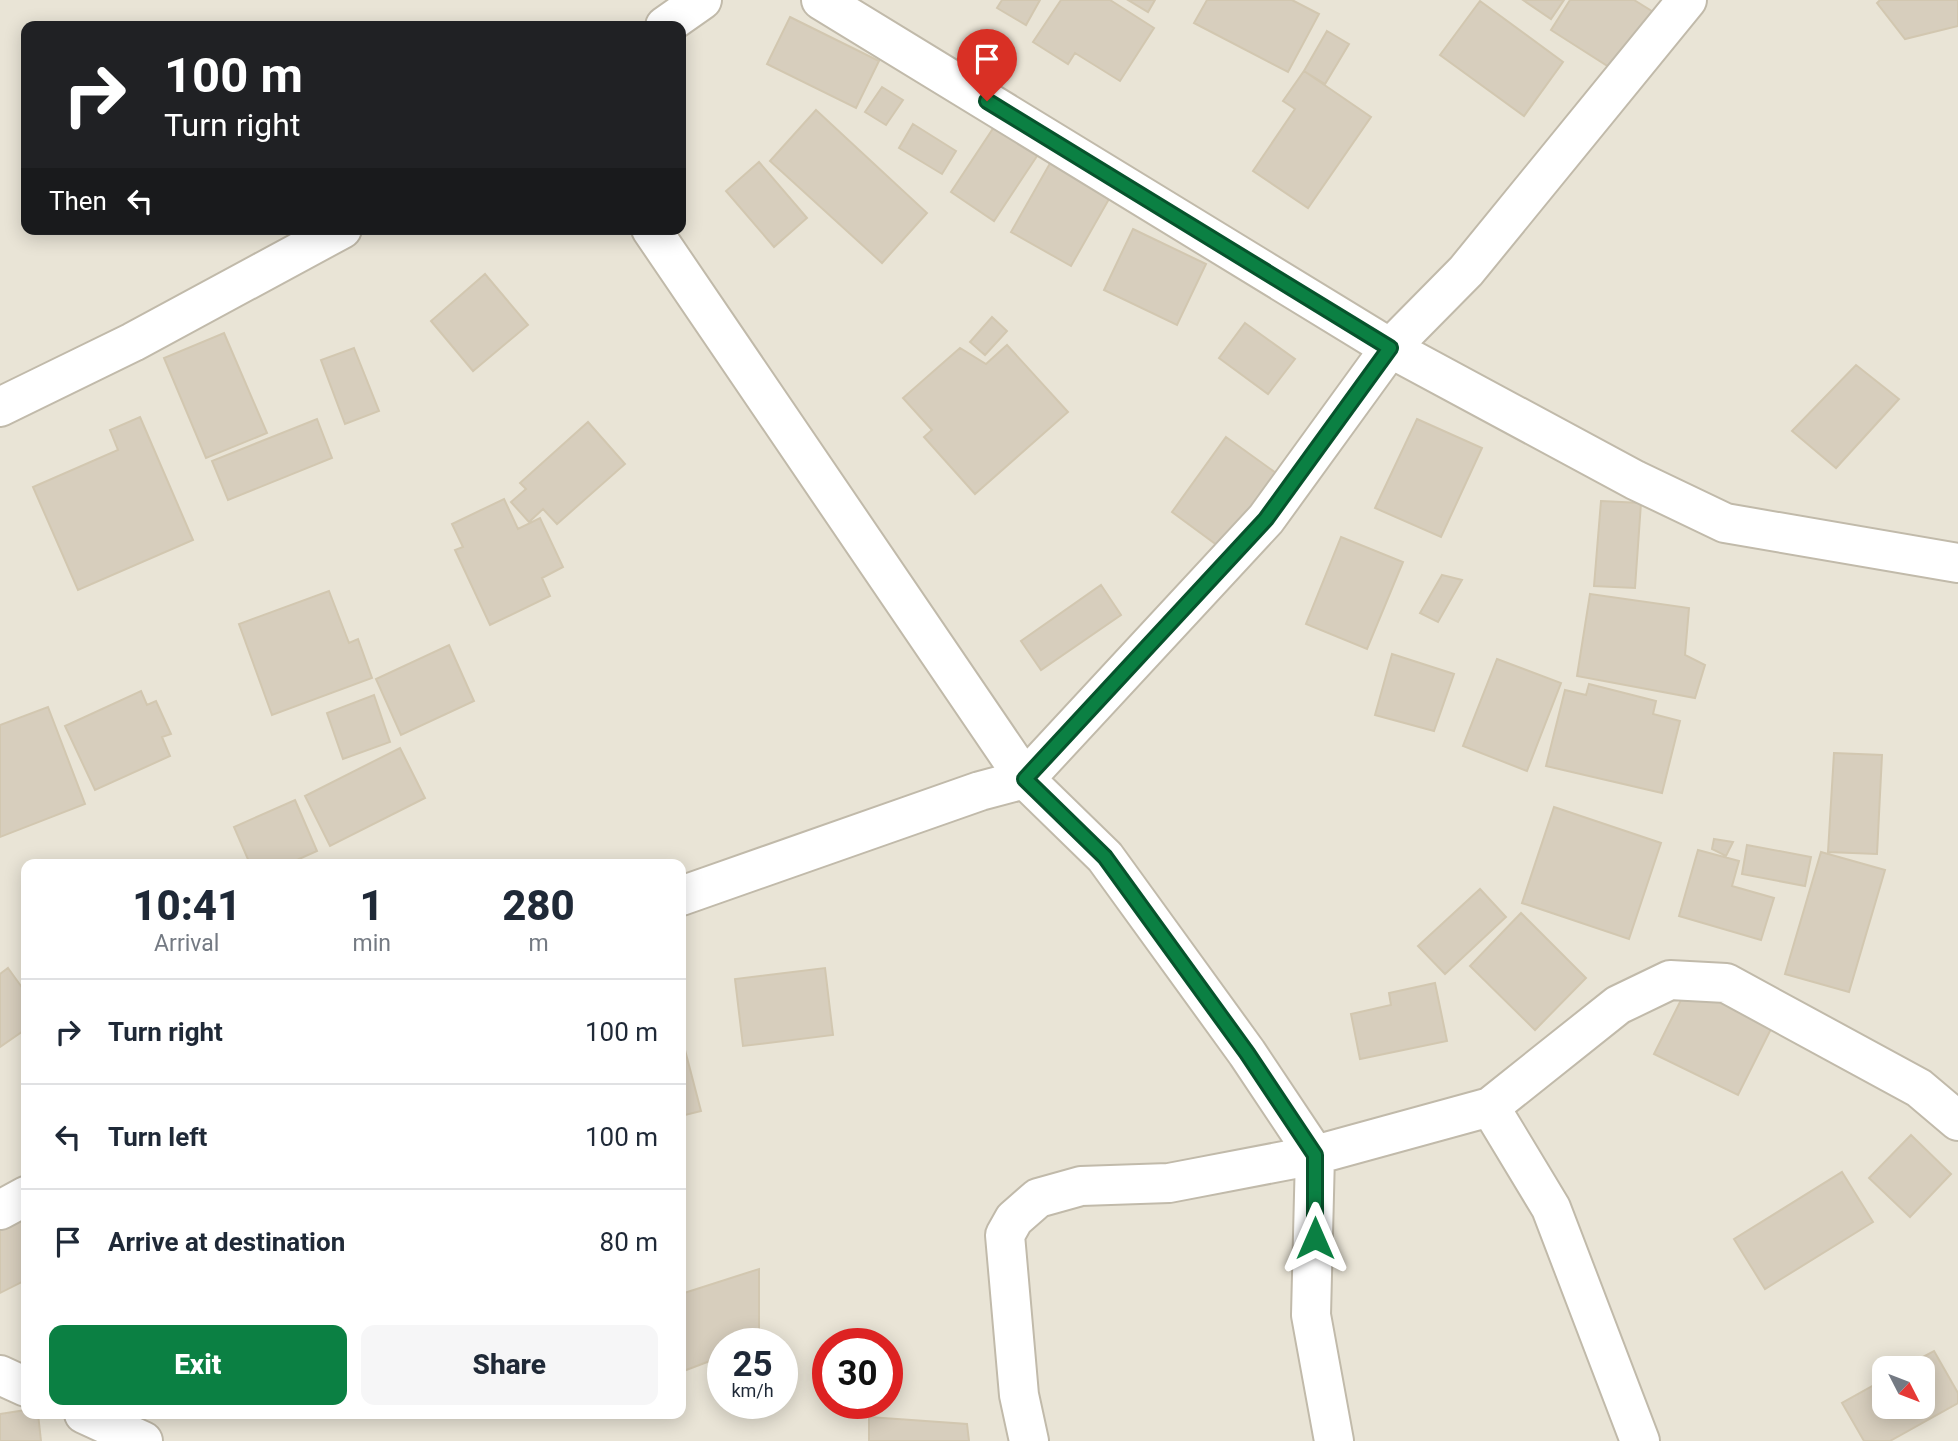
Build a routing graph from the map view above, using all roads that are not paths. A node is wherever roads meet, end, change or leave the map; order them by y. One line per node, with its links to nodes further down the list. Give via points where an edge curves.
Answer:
1 (702, 0): 4 (street)
2 (821, 0): 7 (street)
3 (1687, 0): 7 (street, via 1466,271)
4 (672, 21)
5 (331, 235): 8 (street, via 133,342)
6 (655, 235): 10 (street)
7 (1390, 348): 9 (street, via 1635,480 1725,523); 10 (street, via 1266,519)
8 (0, 407)
9 (1958, 563)
10 (1025, 779): 11 (street); 14 (street, via 1105,857)
11 (686, 895)
12 (1490, 1107): 13 (street, via 1618,1005 1670,980 1726,983 1919,1088); 14 (street); 23 (street, via 1551,1208)
13 (1958, 1121)
14 (1315, 1155): 21 (street, via 1169,1182 1081,1186 1038,1198 1014,1219 1005,1235 1019,1395); 22 (street, via 1311,1315)
15 (21, 1199): 16 (street)
16 (0, 1210)
17 (0, 1375): 18 (street)
18 (21, 1385)
19 (95, 1419): 20 (street)
20 (143, 1441)
21 (1029, 1441)
22 (1334, 1441)
23 (1640, 1441)

